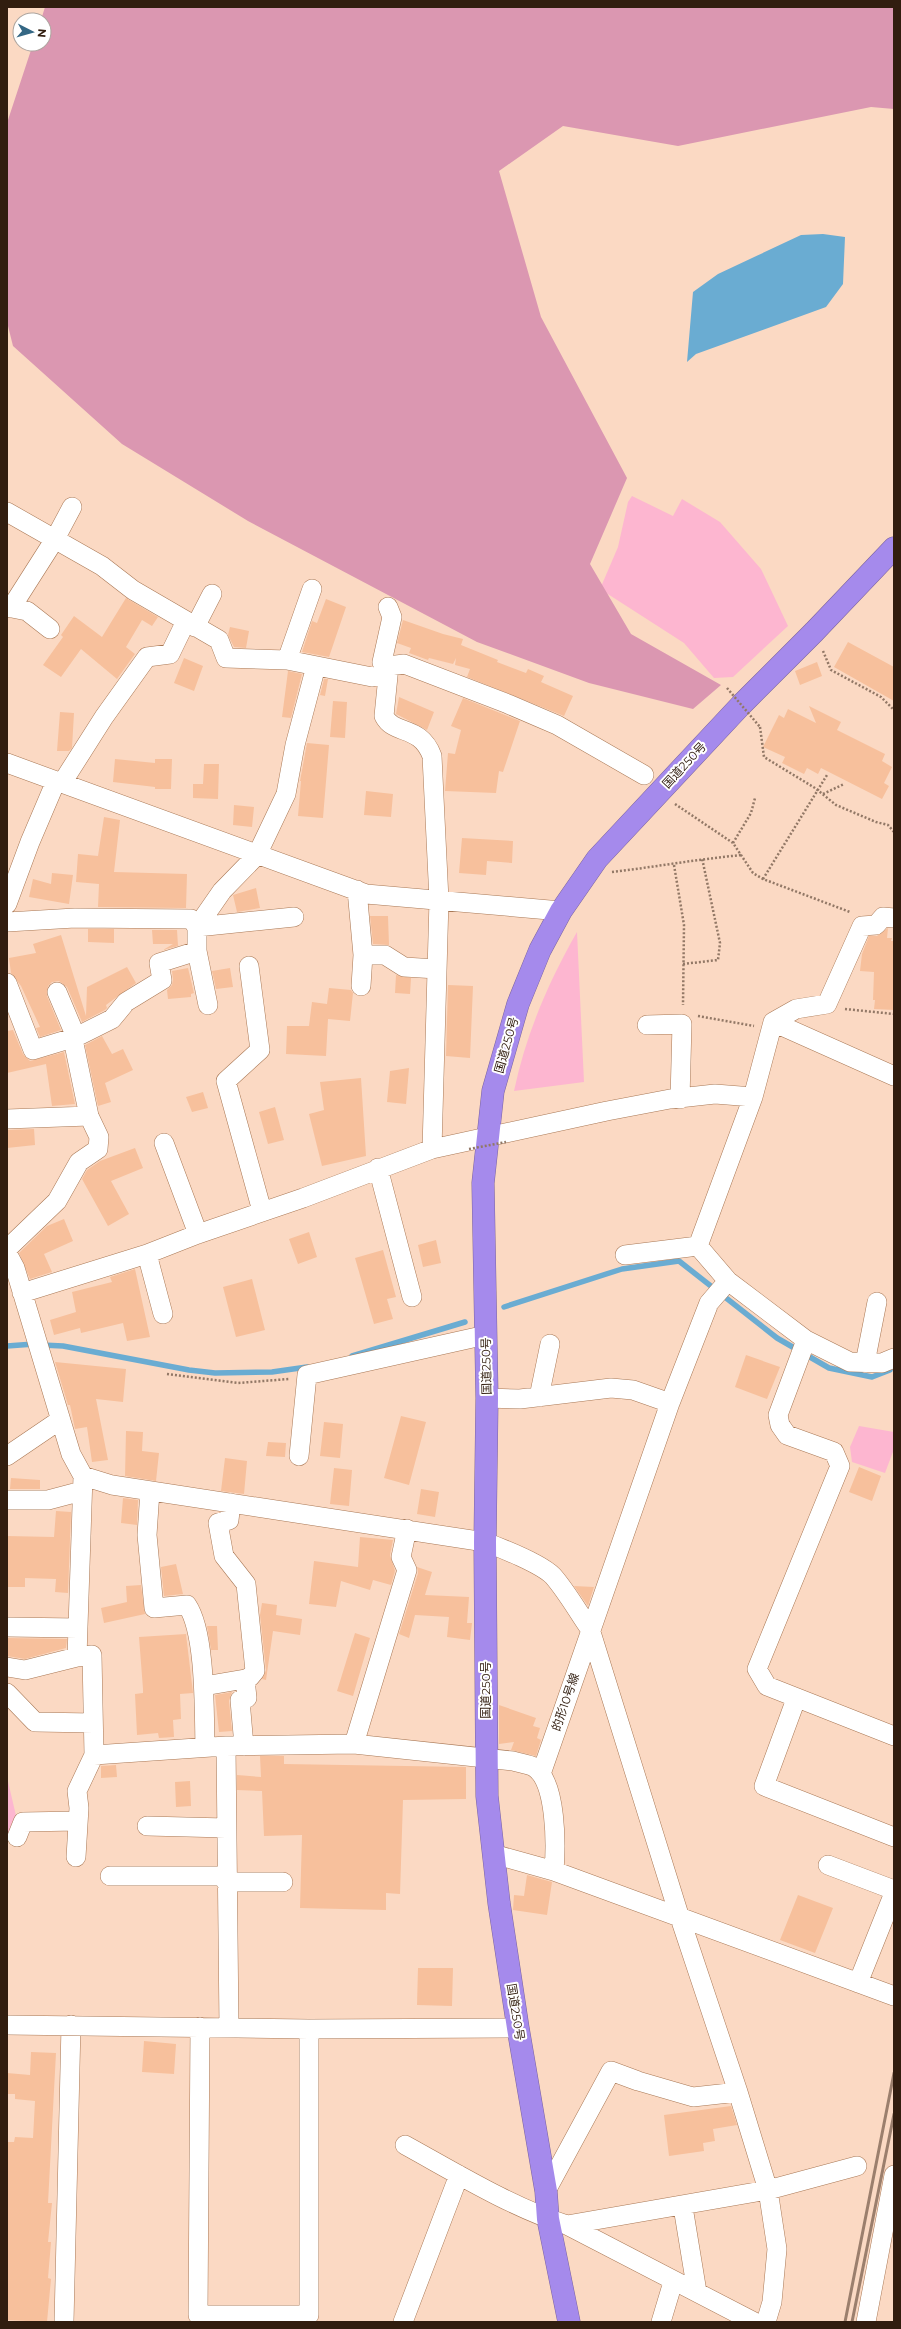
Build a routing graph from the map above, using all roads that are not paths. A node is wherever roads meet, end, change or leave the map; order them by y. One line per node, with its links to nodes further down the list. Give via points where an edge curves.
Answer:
1 (72, 507): 3 (street)
2 (7, 512): 3 (street)
3 (55, 540): 7 (street); 9 (street, via 102,566 133,590)
4 (894, 548): 21 (highway, 国道250号, via 660,790 597,859)
5 (312, 589): 11 (street)
6 (212, 594): 9 (street)
7 (9, 607): 10 (street, via 27,611)
8 (388, 607): 13 (street, via 392,617 382,662)
9 (191, 624): 11 (street, via 219,640 226,658); 16 (street, via 170,654 147,657)
10 (50, 629)
11 (288, 660): 12 (street)
12 (316, 666): 13 (street, via 372,677); 17 (street, via 295,745 286,794)
13 (388, 670): 15 (street, via 404,664 508,704 564,729); 19 (street, via 384,716 388,722 421,738 432,756)
14 (7, 763): 16 (street)
15 (644, 775)
16 (59, 782): 17 (street); 20 (street, via 30,842)
17 (257, 855): 18 (street); 25 (street, via 222,891)
18 (357, 890): 19 (street, via 366,894); 27 (street)
19 (439, 900): 21 (street); 29 (street)
20 (7, 904)
21 (561, 911): 42 (highway, 国道250号, via 540,950 518,1004 493,1091)
22 (294, 917): 25 (street)
23 (894, 918): 35 (street, via 883,917 876,925 862,926 827,1004 796,1009)
24 (7, 922): 25 (street, via 75,918 191,919)
25 (197, 927): 26 (street)
26 (197, 951): 33 (street); 36 (street, via 159,963 162,980 126,1002 112,1018)
27 (363, 955): 29 (street, via 385,955 404,967); 30 (street)
28 (248, 966): 46 (street, via 260,1050 226,1082)
29 (436, 969): 44 (street)
30 (361, 986)
31 (8, 991): 36 (street, via 33,1050)
32 (57, 992): 36 (street)
33 (208, 1004)
34 (647, 1025): 39 (street, via 682,1018)
35 (772, 1026): 37 (street); 38 (street)
36 (76, 1037): 40 (street, via 74,1044)
37 (894, 1076)
38 (753, 1097): 39 (street, via 715,1094); 48 (street)
39 (680, 1099): 42 (street, via 600,1112)
40 (89, 1116): 41 (street); 49 (street, via 99,1137 98,1149 79,1162 57,1201)
41 (7, 1119)
42 (497, 1140): 44 (street); 58 (highway, 国道250号, via 483,1183)
43 (164, 1143): 47 (street)
44 (432, 1149): 45 (street)
45 (378, 1168): 46 (street); 55 (street)
46 (262, 1211): 47 (street)
47 (198, 1234): 51 (street)
48 (698, 1246): 52 (street); 53 (street)
49 (7, 1249)
50 (7, 1253): 54 (street)
51 (147, 1254): 54 (street); 57 (street)
52 (625, 1255)
53 (722, 1288): 60 (street); 65 (street, 的形10号線, via 709,1303)
54 (22, 1293): 66 (street)
55 (412, 1297)
56 (877, 1302): 62 (street)
57 (163, 1314)
58 (486, 1335): 64 (highway, 国道250号); 68 (street, via 307,1375)
59 (550, 1344): 63 (street)
60 (803, 1348): 62 (street, via 850,1362); 83 (street, via 778,1415 780,1425 787,1435 834,1452 840,1466 757,1669 767,1686)
61 (894, 1358): 62 (street, via 882,1363)
62 (865, 1362)
63 (539, 1397): 64 (street); 65 (street, via 611,1388 633,1390)
64 (487, 1398): 74 (highway, 国道250号)
65 (670, 1403): 77 (street, 的形10号線)
66 (60, 1420): 67 (street); 69 (street)
67 (7, 1456)
68 (299, 1456)
69 (82, 1484): 70 (street, via 112,1485); 71 (street, via 48,1500); 76 (street)
70 (150, 1491): 72 (street); 81 (street, via 147,1535 154,1608 188,1605 194,1616)
71 (7, 1500)
72 (231, 1503): 73 (street); 80 (street, via 229,1520 218,1523 224,1556 246,1584 254,1670)
73 (407, 1529): 74 (street); 86 (street, via 401,1557 407,1570)
74 (485, 1542): 77 (street, via 508,1550 552,1575); 90 (highway, 国道250号)
75 (7, 1627): 76 (street)
76 (78, 1628): 78 (street)
77 (590, 1629): 91 (street, 的形10号線); 105 (street)
78 (77, 1657): 79 (street, via 25,1670); 84 (street, via 92,1655)
79 (7, 1667)
80 (246, 1679): 81 (street); 87 (street, via 247,1698 240,1700)
81 (204, 1686): 88 (street)
82 (7, 1693): 84 (street, via 35,1722)
83 (796, 1699): 85 (street); 96 (street, via 764,1786)
84 (93, 1723): 89 (street)
85 (894, 1736)
86 (354, 1744): 87 (street); 90 (street)
87 (235, 1746): 88 (street); 94 (street)
88 (204, 1747): 89 (street)
89 (94, 1754): 92 (street, via 77,1791)
90 (486, 1758): 91 (street, via 513,1761 534,1767); 97 (highway, 国道250号, via 487,1796)
91 (540, 1774): 100 (street, via 546,1781 551,1807 556,1848)
92 (78, 1821): 95 (street, via 23,1822); 98 (street)
93 (147, 1826): 94 (street)
94 (226, 1828): 102 (street)
95 (17, 1837)
96 (894, 1837)
97 (494, 1854): 100 (street); 112 (highway, 国道250号)
98 (76, 1857)
99 (828, 1865): 104 (street)
100 (554, 1871): 105 (street)
101 (110, 1876): 102 (street)
102 (226, 1879): 103 (street); 111 (street)
103 (283, 1882)
104 (894, 1892): 106 (street)
105 (679, 1915): 106 (street); 114 (street)
106 (858, 1983): 107 (street)
107 (894, 1996)
108 (7, 2025): 109 (street)
109 (71, 2025): 110 (street); 126 (street)
110 (200, 2028): 111 (street); 125 (street, via 198,2315)
111 (229, 2028): 113 (street)
112 (518, 2028): 113 (street); 120 (highway, 国道250号)
113 (309, 2029): 125 (street)
114 (738, 2092): 119 (street); 120 (street, via 693,2097 611,2071)
115 (405, 2145): 117 (street)
116 (857, 2166): 119 (street)
117 (459, 2175): 122 (street); 127 (street)
118 (894, 2175): 132 (street)
119 (768, 2190): 121 (street); 131 (street, via 777,2249 772,2302)
120 (546, 2191): 122 (highway, 国道250号)
121 (683, 2206): 122 (street); 124 (street)
122 (557, 2222): 123 (street); 128 (highway, 国道250号)
123 (673, 2282): 124 (street); 129 (street)
124 (696, 2292): 130 (street)
125 (316, 2319)
126 (64, 2322)
127 (403, 2322)
128 (569, 2322)
129 (661, 2322)
130 (754, 2322)
131 (766, 2322)
132 (866, 2322)

